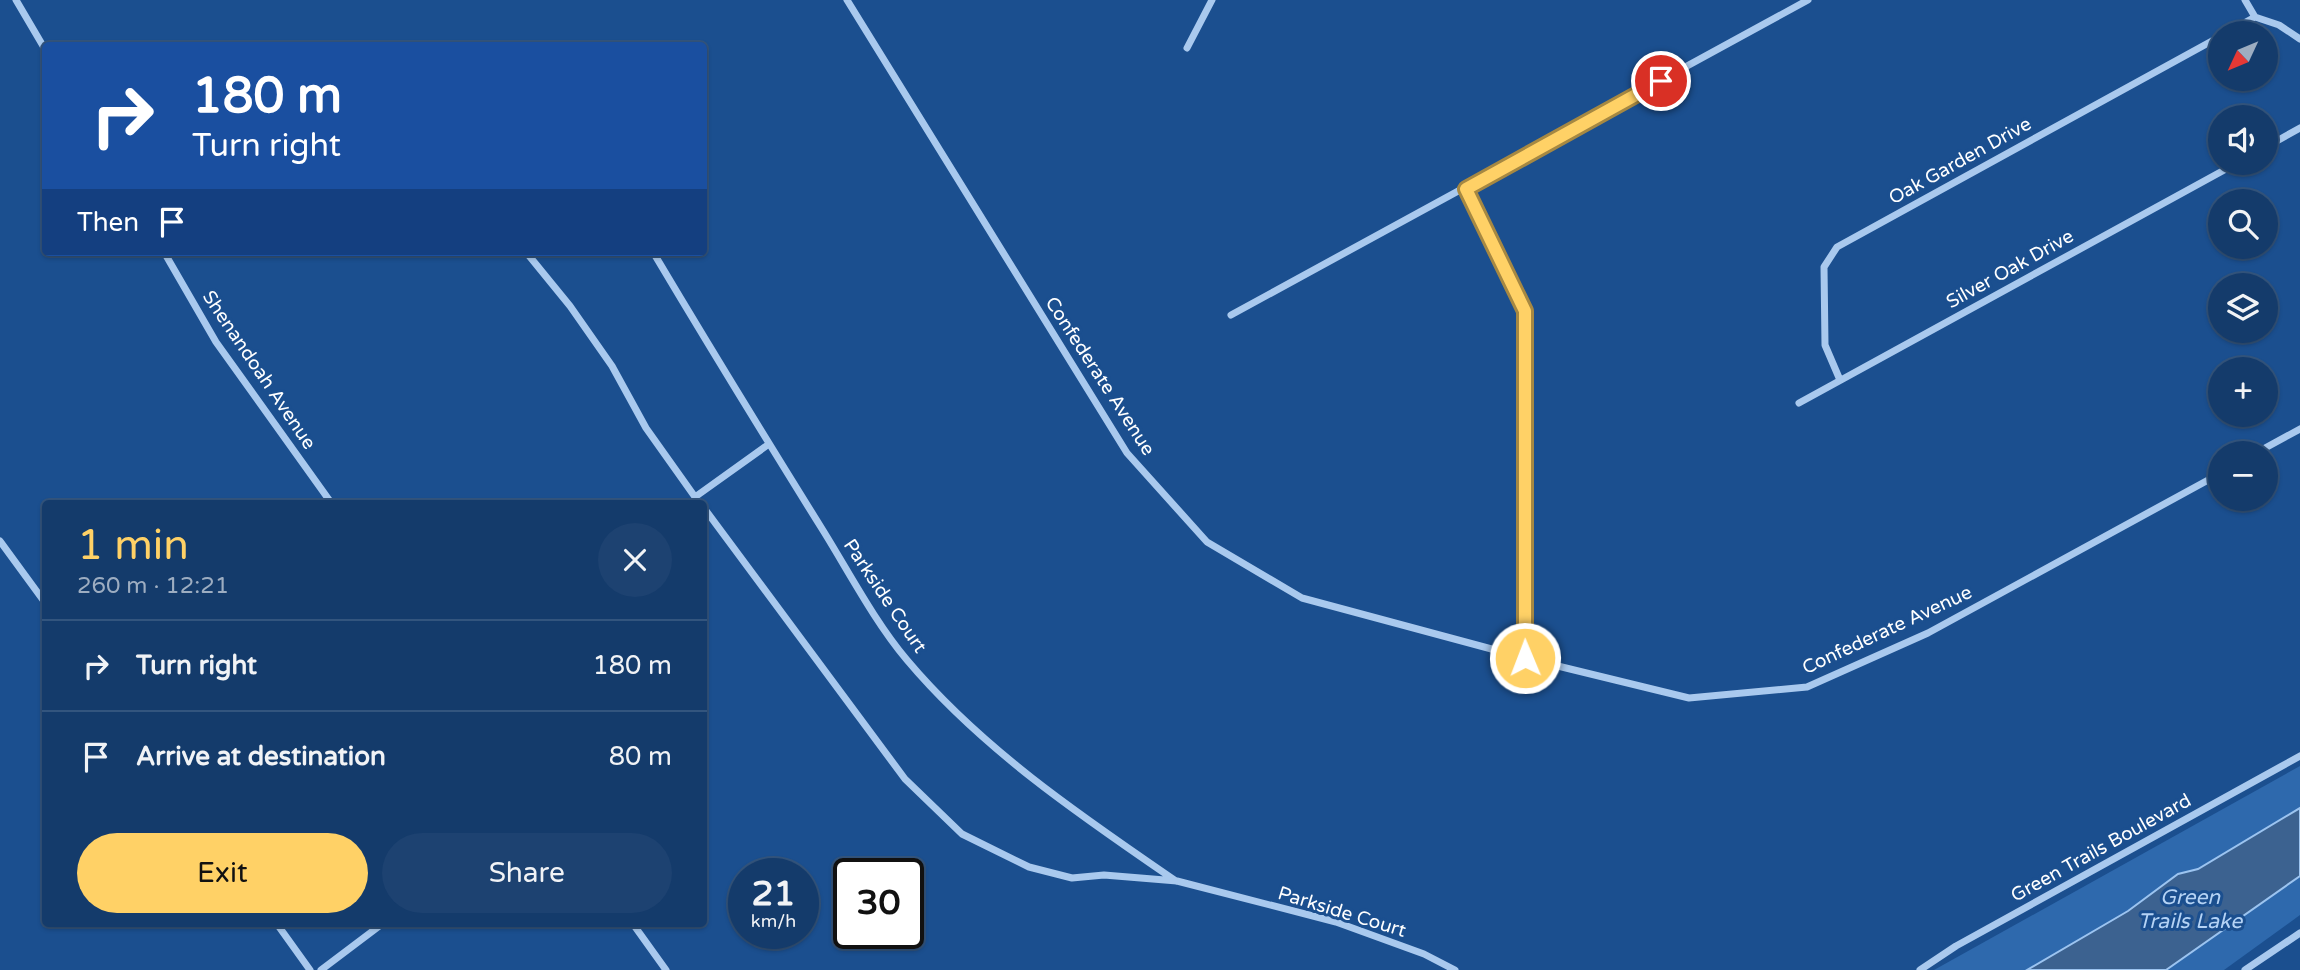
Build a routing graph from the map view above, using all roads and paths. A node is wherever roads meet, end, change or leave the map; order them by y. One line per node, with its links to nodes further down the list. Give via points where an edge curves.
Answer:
1 (16, 0): 10 (street)
2 (847, 0): 32 (street, Confederate Avenue, via 1127,453 1207,542 1302,598)
3 (1212, 0): 11 (street)
4 (1808, 0): 15 (street)
5 (2245, 0): 6 (street)
6 (2255, 17): 7 (street); 8 (street)
7 (2248, 21)
8 (2300, 39)
9 (2208, 43): 20 (street, Oak Garden Drive, via 1837,247 1824,267 1825,345)
10 (42, 44)
11 (1187, 48)
12 (2300, 128): 13 (street)
13 (2278, 140)
14 (2215, 175): 20 (street, Silver Oak Drive)
15 (1466, 189): 19 (street); 32 (street, via 1525,311)
16 (166, 256): 27 (street, Shenandoah Avenue, via 216,342)
17 (529, 256): 26 (street, Parkside Court, via 612,366 646,428)
18 (655, 256): 24 (street, Parkside Court)
19 (1231, 315)
20 (1840, 380): 21 (street, Silver Oak Drive)
21 (1798, 403)
22 (2300, 429): 23 (street)
23 (2278, 441)
24 (769, 444): 26 (street); 34 (street, Parkside Court, via 885,630 934,690 969,726 1054,794)
25 (2208, 480): 32 (street, Confederate Avenue, via 1928,633 1807,687 1689,698)
26 (695, 497): 28 (street, Parkside Court)
27 (329, 500)
28 (697, 500)
29 (707, 513): 34 (street, Parkside Court, via 905,779 962,834 1029,867 1072,878 1104,875)
30 (0, 541): 31 (street)
31 (42, 599)
32 (1525, 658)
33 (2300, 756): 43 (street, Green Trails Boulevard)
34 (1177, 881): 42 (street, Parkside Court, via 1336,922)
35 (279, 927): 39 (street)
36 (378, 927): 40 (street)
37 (635, 927): 41 (street)
38 (2300, 933): 44 (street)
39 (310, 970)
40 (321, 970)
41 (666, 970)
42 (1455, 970)
43 (1920, 970)
44 (2245, 970)

